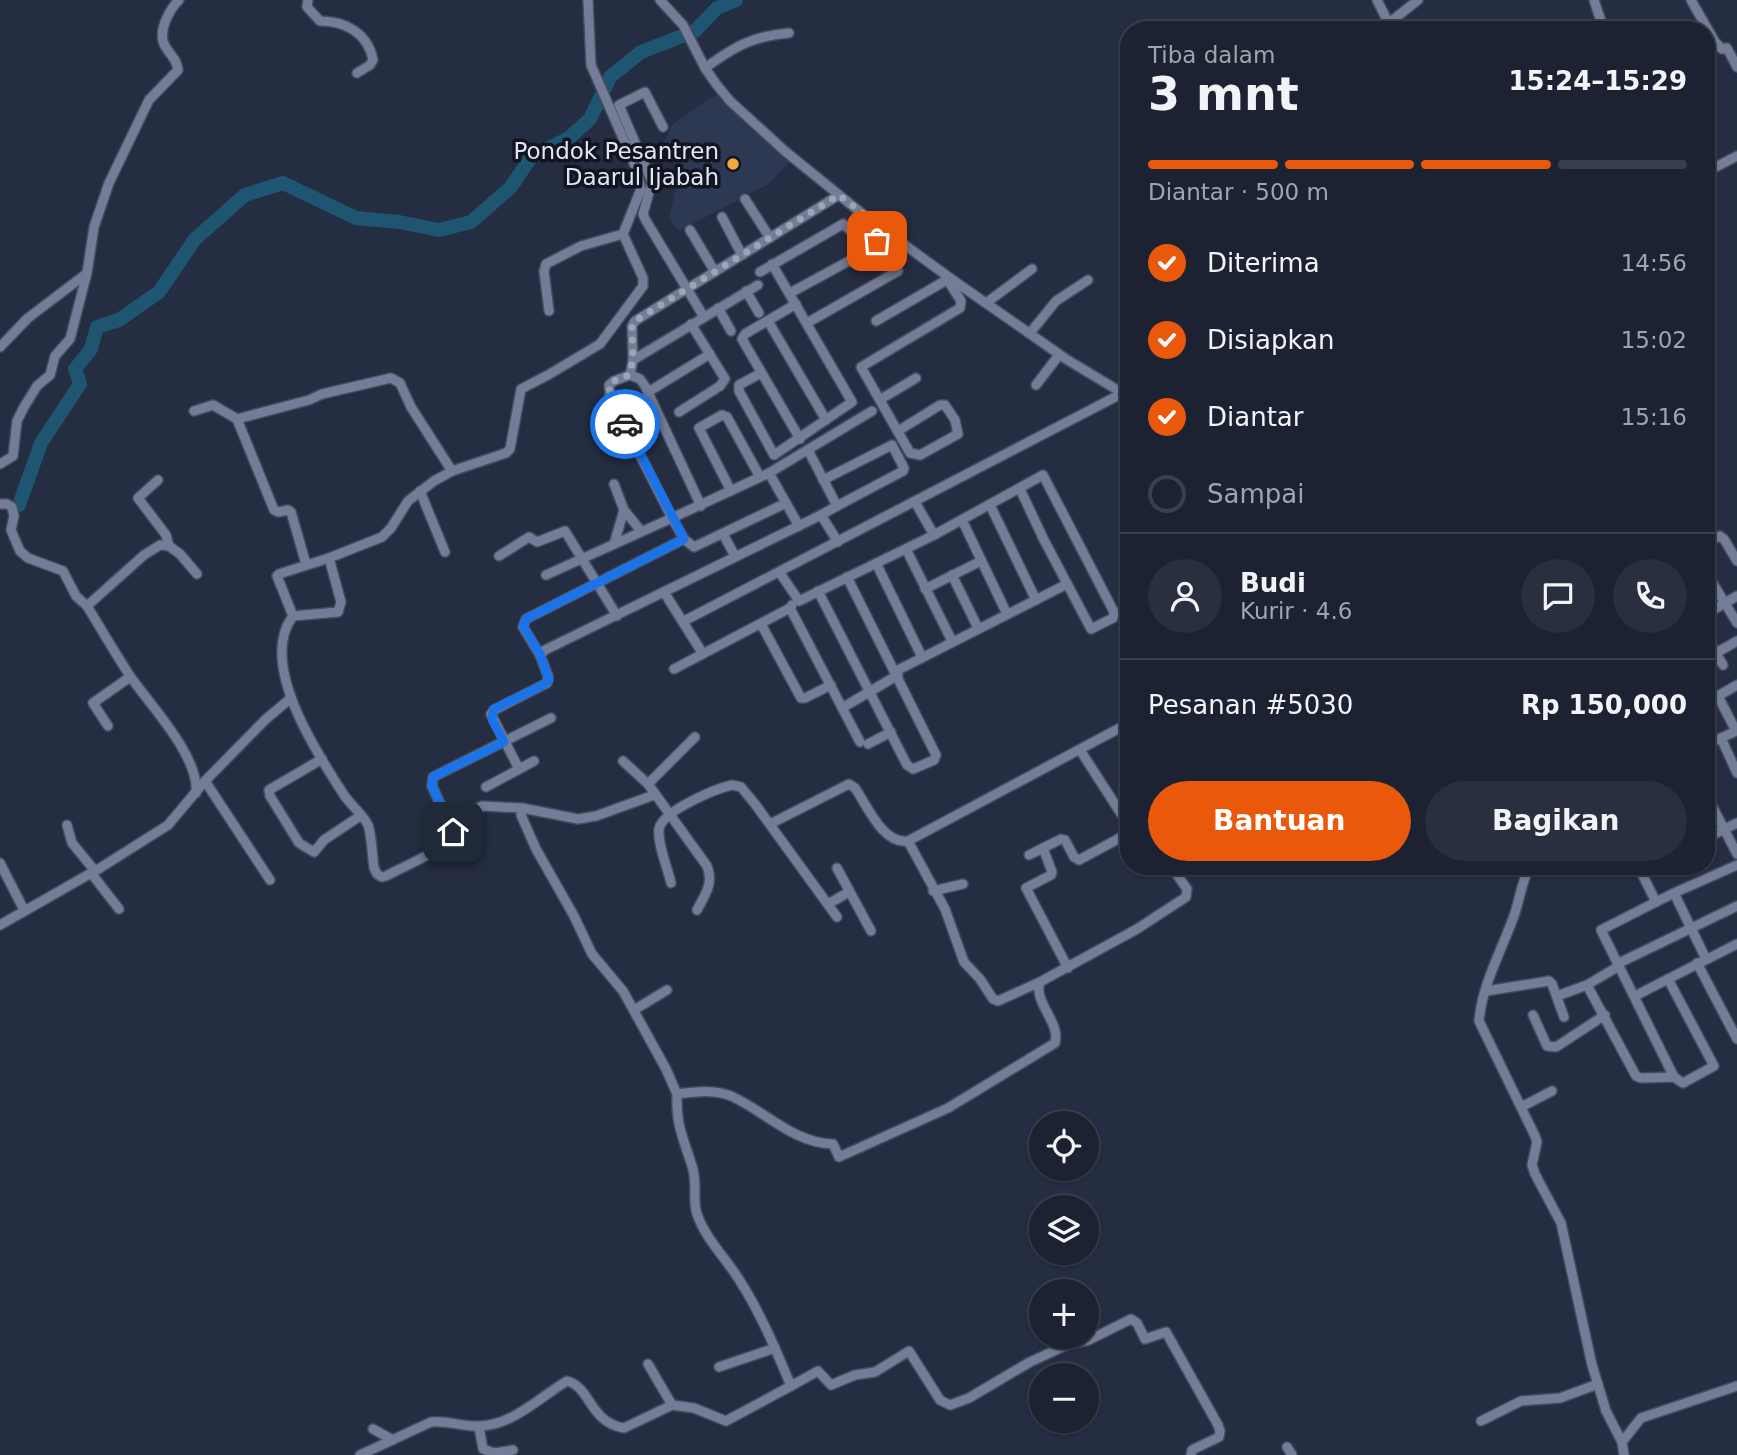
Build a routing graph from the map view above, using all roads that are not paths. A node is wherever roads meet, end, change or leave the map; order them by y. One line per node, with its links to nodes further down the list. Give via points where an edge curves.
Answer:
1 (179, 0): 36 (street, via 162,38 178,70 149,100 109,183 94,227)
2 (308, 0): 19 (street, via 307,7 320,21 350,27 366,43 373,60)
3 (588, 0): 28 (street, via 589,52 641,189)
4 (660, 0): 18 (street, via 683,26)
5 (1377, 0): 9 (street)
6 (1418, 0): 10 (street)
7 (1594, 0): 11 (street)
8 (1691, 0): 12 (street)
9 (1388, 21)
10 (1397, 21)
11 (1601, 21)
12 (1703, 21)
13 (789, 33): 18 (street, via 751,39)
14 (1715, 42): 16 (street)
15 (1737, 43): 16 (street)
16 (1727, 48): 17 (street)
17 (1737, 67)
18 (705, 68): 23 (street, via 730,101)
19 (357, 73)
20 (663, 127): 40 (street, via 645,93 619,105 652,182 643,214)
21 (1737, 156): 22 (street)
22 (1715, 167)
23 (839, 195): 27 (street); 29 (street)
24 (745, 199): 29 (street)
25 (722, 217): 31 (street)
26 (690, 230): 34 (street)
27 (886, 231): 30 (street); 37 (street)
28 (623, 234): 46 (street, via 581,246 546,264); 76 (street, via 643,286 615,326 586,354 521,389 506,453)
29 (770, 237): 31 (street)
30 (871, 248): 32 (street, via 843,224); 42 (street); 51 (street, via 898,271)
31 (742, 255): 34 (street)
32 (772, 264): 35 (street); 42 (street)
33 (1032, 269): 43 (street)
34 (715, 272): 40 (street)
35 (760, 272)
36 (88, 273): 55 (street, via 28,318); 75 (street, via 69,339 17,421 13,456)
37 (949, 279): 43 (street); 50 (street); 66 (street, via 960,307 861,367)
38 (1088, 280): 54 (street, via 1056,301)
39 (758, 285): 41 (street)
40 (687, 289): 48 (street); 58 (street, via 635,321)
41 (746, 291): 45 (street); 47 (street)
42 (790, 293): 44 (street)
43 (986, 303): 54 (street)
44 (796, 304): 49 (street); 51 (street)
45 (718, 308): 48 (street); 53 (street)
46 (549, 311)
47 (759, 313)
48 (704, 317): 52 (street)
49 (768, 321): 59 (street, via 742,339); 71 (street)
50 (876, 321)
51 (807, 323): 71 (street, via 852,402)
52 (691, 324): 56 (street); 58 (street)
53 (731, 331)
54 (1030, 333): 57 (street)
55 (0, 347)
56 (710, 354): 63 (street); 69 (street, via 725,382)
57 (1059, 355): 62 (street); 64 (street)
58 (633, 360): 60 (street)
59 (761, 373): 73 (street); 73 (street, via 739,385 739,391 774,454)
60 (629, 375): 63 (street, via 640,379); 92 (street, via 609,385 610,396)
61 (916, 378): 66 (street)
62 (1035, 384)
63 (648, 392): 88 (street)
64 (1120, 393)
65 (1120, 398): 84 (street, via 1077,415)
66 (881, 399): 72 (street)
67 (194, 411): 70 (street, via 213,405)
68 (873, 411): 74 (street)
69 (679, 412)
70 (237, 419): 76 (street, via 391,378 400,383); 112 (street, via 274,510 291,512)
71 (826, 420): 73 (street)
72 (898, 431): 72 (street, via 910,453 920,455 958,434 945,405)
73 (800, 439)
74 (808, 450): 77 (street); 79 (street)
75 (0, 464)
76 (452, 471): 82 (street)
77 (764, 475): 83 (street); 83 (street, via 722,415 699,428); 85 (street)
78 (158, 480): 102 (street, via 138,498 166,534)
79 (823, 480): 89 (street); 89 (street, via 891,445 904,467)
80 (614, 484): 90 (street)
81 (1020, 489): 87 (street); 119 (street); 119 (street, via 1043,475 1114,612 1113,618 1091,629)
82 (419, 491): 104 (street); 107 (street, via 388,533)
83 (731, 491): 88 (street)
84 (915, 502): 97 (street); 100 (street)
85 (786, 503): 94 (street); 96 (street)
86 (0, 504): 128 (street, via 12,507 11,530 22,554 63,571)
87 (990, 505): 93 (street); 126 (street)
88 (701, 506): 92 (street)
89 (837, 506): 91 (street)
90 (624, 510): 95 (street); 101 (street)
91 (821, 515): 94 (street); 100 (street)
92 (672, 518): 95 (street); 99 (street)
93 (962, 520): 97 (street); 109 (street)
94 (799, 526): 106 (street)
95 (641, 531): 101 (street)
96 (723, 534): 99 (street, via 694,548); 106 (street)
97 (934, 536): 103 (street)
98 (1715, 536): 110 (street, via 1724,539)
99 (684, 539): 118 (street)
100 (838, 542): 113 (street)
101 (614, 544): 108 (street)
102 (169, 546): 114 (street); 128 (street, via 152,548)
103 (906, 549): 111 (street); 121 (street)
104 (445, 552)
105 (499, 556): 108 (street, via 529,537 537,542 562,530)
106 (735, 556): 123 (street)
107 (329, 558): 112 (street); 132 (street, via 341,602 338,611)
108 (582, 558): 115 (street); 118 (street)
109 (981, 561): 116 (street); 131 (street)
110 (1737, 561)
111 (876, 563): 117 (street); 143 (street)
112 (306, 564): 132 (street, via 276,576)
113 (780, 573): 125 (street); 134 (street)
114 (197, 574)
115 (546, 575)
116 (953, 575): 121 (street); 137 (street)
117 (847, 577): 122 (street); 146 (street)
118 (597, 583): 133 (street); 141 (street, via 526,619 523,626)
119 (1067, 584): 126 (street)
120 (1715, 587): 127 (street)
121 (925, 589): 138 (street)
122 (818, 591): 125 (street, via 799,601); 150 (street)
123 (664, 592): 133 (street); 134 (street)
124 (1737, 596): 127 (street)
125 (795, 597): 129 (street)
126 (1036, 600): 131 (street)
127 (1725, 603): 130 (street); 135 (street)
128 (87, 606): 147 (street)
129 (790, 608): 136 (street); 148 (street)
130 (1715, 609)
131 (1007, 614): 137 (street)
132 (293, 616): 151 (street, via 287,624 282,657)
133 (617, 616): 141 (street)
134 (684, 621): 142 (street)
135 (1737, 623)
136 (761, 624): 142 (street); 148 (street, via 801,698)
137 (978, 628): 138 (street)
138 (952, 641): 143 (street)
139 (1737, 641): 140 (street)
140 (1716, 653): 144 (street)
141 (540, 654): 162 (street, via 547,683 491,713)
142 (703, 654): 145 (street)
143 (922, 657): 146 (street)
144 (1723, 665)
145 (674, 669)
146 (897, 673): 150 (street); 158 (street, via 936,758 910,769)
147 (130, 677): 156 (street, via 93,703); 172 (street, via 185,755 195,773)
148 (831, 685): 154 (street)
149 (1737, 685): 152 (street)
150 (870, 691): 154 (street); 158 (street)
151 (291, 698): 164 (street); 169 (street)
152 (1719, 698): 153 (street); 160 (street, via 1736,731)
153 (1715, 700)
154 (842, 708): 158 (street, via 864,743)
155 (551, 718): 162 (street)
156 (108, 726)
157 (1120, 728): 163 (street)
158 (891, 732)
159 (695, 737): 170 (street)
160 (1721, 738): 161 (street); 168 (street)
161 (1715, 741)
162 (504, 742): 167 (street); 183 (street, via 433,777 432,786)
163 (1080, 750): 175 (street); 186 (street)
164 (322, 759): 178 (street); 178 (street, via 269,790 299,843 314,852)
165 (534, 761): 167 (street)
166 (623, 761): 170 (street)
167 (519, 769): 171 (street)
168 (1737, 773)
169 (205, 781): 172 (street); 199 (street)
170 (648, 784): 173 (street)
171 (486, 787)
172 (196, 793): 193 (street, via 168,825)
173 (654, 795): 174 (street, via 578,819); 177 (street)
174 (522, 808): 178 (street, via 477,808 448,842 382,877 375,871 368,825); 226 (street, via 536,849 592,954)
175 (1120, 812)
176 (1715, 812): 182 (street)
177 (668, 814): 179 (street, via 732,785 741,788); 200 (street, via 659,832); 210 (street, via 709,872 709,885)
178 (360, 816)
179 (770, 824): 186 (street, via 851,785 888,835); 206 (street)
180 (1737, 824): 182 (street)
181 (67, 825): 193 (street, via 72,843)
182 (1724, 830): 184 (street); 188 (street)
183 (453, 832)
184 (1715, 834)
185 (1120, 838): 187 (street, via 1079,860 1065,840)
186 (908, 841): 202 (street)
187 (1043, 848): 189 (street); 218 (street, via 1051,875 1026,888)
188 (1737, 854)
189 (1029, 855)
190 (0, 863): 209 (street)
191 (1737, 865): 198 (street)
192 (837, 867): 203 (street)
193 (93, 872): 208 (street); 209 (street)
194 (1177, 875): 218 (street, via 1187,889 1186,897)
195 (1525, 875): 223 (street)
196 (1644, 875): 205 (street)
197 (1714, 875): 204 (street)
198 (1715, 875)
199 (270, 880)
200 (671, 883)
201 (963, 884): 202 (street)
202 (933, 891): 220 (street, via 945,909 964,962 995,1001)
203 (849, 892): 206 (street); 214 (street)
204 (1674, 893): 205 (street); 213 (street)
205 (1656, 902): 217 (street, via 1601,929)
206 (828, 904): 211 (street)
207 (1737, 906): 213 (street)
208 (119, 909)
209 (24, 910): 212 (street)
210 (697, 910)
211 (837, 917)
212 (0, 925)
213 (1690, 928): 216 (street); 217 (street)
214 (871, 931)
215 (1737, 944): 216 (street)
216 (1701, 961): 219 (street); 230 (street)
217 (1619, 965): 221 (street); 225 (street)
218 (1068, 968): 220 (street)
219 (1668, 979): 225 (street); 231 (street, via 1714,1066 1683,1083)
220 (1040, 982): 233 (street, via 1038,990 1055,1030 1055,1043 948,1108 840,1157 833,1144 812,1141 731,1096 707,1091)
221 (1587, 985): 224 (street); 228 (street)
222 (667, 990): 226 (street)
223 (1486, 991): 224 (street, via 1543,980 1552,984); 234 (street, via 1479,1021)
224 (1557, 996): 229 (street)
225 (1635, 996): 231 (street)
226 (634, 1010): 233 (street)
227 (1533, 1015): 228 (street, via 1547,1046 1556,1048)
228 (1605, 1015): 231 (street, via 1636,1076)
229 (1564, 1017)
230 (1737, 1040)
231 (1675, 1077)
232 (1552, 1091): 234 (street)
233 (677, 1094): 235 (street, via 677,1118 697,1185 697,1215 753,1302)
234 (1521, 1107): 238 (street, via 1537,1142 1532,1165 1535,1174 1561,1223)
235 (775, 1348): 237 (street); 240 (street)
236 (648, 1364): 241 (street)
237 (719, 1367)
238 (1598, 1384): 242 (street, via 1560,1398 1521,1401); 246 (street)
239 (1737, 1386): 246 (street, via 1641,1418)
240 (791, 1387): 241 (street, via 726,1422 694,1408); 249 (street, via 818,1371 831,1385 871,1374 909,1351 940,1400 950,1405 1030,1362 1131,1319 1145,1339 1166,1332 1218,1425 1219,1437 1192,1450)
241 (673, 1405): 243 (street, via 631,1426 616,1426 600,1417 577,1385 567,1381 508,1420)
242 (1481, 1422)
243 (478, 1427): 245 (street, via 431,1422); 247 (street, via 483,1449 494,1453)
244 (373, 1429): 245 (street)
245 (393, 1440): 248 (street)
246 (1622, 1442): 250 (street)
247 (513, 1450)
248 (360, 1455)
249 (1191, 1455)
250 (1624, 1455)

